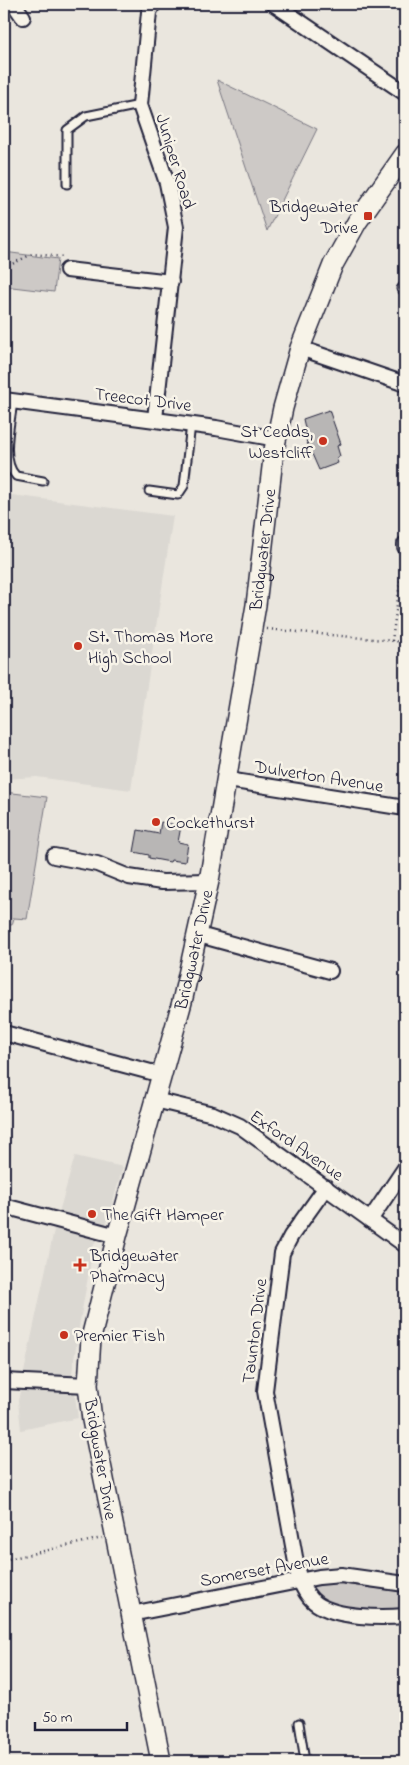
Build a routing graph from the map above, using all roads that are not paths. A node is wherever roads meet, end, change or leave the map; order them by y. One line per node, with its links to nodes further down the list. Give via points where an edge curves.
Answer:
1 (14, 4): 4 (street)
2 (153, 4): 6 (street, Juniper Road, via 149,12)
3 (274, 4): 5 (street)
4 (23, 17)
5 (405, 93)
6 (140, 105): 8 (lane, via 86,116 67,130); 10 (street, Juniper Road, via 167,183 176,227)
7 (405, 154): 11 (street, Bridgwater Drive, via 357,222 334,265)
8 (67, 184)
9 (68, 264): 10 (street)
10 (171, 282): 14 (street, Juniper Road)
11 (300, 348): 12 (street); 16 (street, Bridgwater Drive)
12 (405, 384)
13 (8, 401): 14 (street, Treecot Drive); 17 (lane, via 8,465 16,476)
14 (155, 419): 15 (street, Treecot Drive)
15 (191, 424): 16 (street, Treecot Drive); 18 (lane, via 184,486 178,494)
16 (275, 444): 19 (street, Bridgwater Drive, via 252,628)
17 (43, 481)
18 (149, 491)
19 (228, 780): 20 (street, Dulverton Avenue); 22 (street, Bridgwater Drive)
20 (405, 808)
21 (54, 856): 22 (street, via 97,864 130,877 162,882)
22 (209, 881): 23 (street, Bridgwater Drive)
23 (199, 935): 24 (street); 26 (street, Bridgwater Drive)
24 (330, 971)
25 (4, 1033): 26 (street)
26 (162, 1075): 27 (street, Bridgwater Drive)
27 (155, 1100): 29 (street, Exford Avenue, via 213,1114 240,1126); 32 (street, Bridgwater Drive)
28 (405, 1168): 31 (street)
29 (326, 1188): 31 (street, Exford Avenue); 36 (street, Taunton Drive, via 282,1253 265,1391)
30 (4, 1206): 32 (street)
31 (370, 1220): 33 (street, Exford Avenue)
32 (117, 1236): 35 (street, Bridgwater Drive, via 91,1338)
33 (405, 1245)
34 (4, 1381): 35 (street)
35 (88, 1385): 38 (street, Bridgwater Drive)
36 (299, 1579): 37 (street, Somerset Avenue, via 341,1575); 38 (street, Somerset Avenue); 39 (street, via 306,1594 318,1605 333,1611 382,1618)
37 (405, 1584)
38 (130, 1614): 41 (street, Bridgwater Drive)
39 (405, 1616)
40 (299, 1723): 42 (lane)
41 (160, 1761)
42 (305, 1761)

